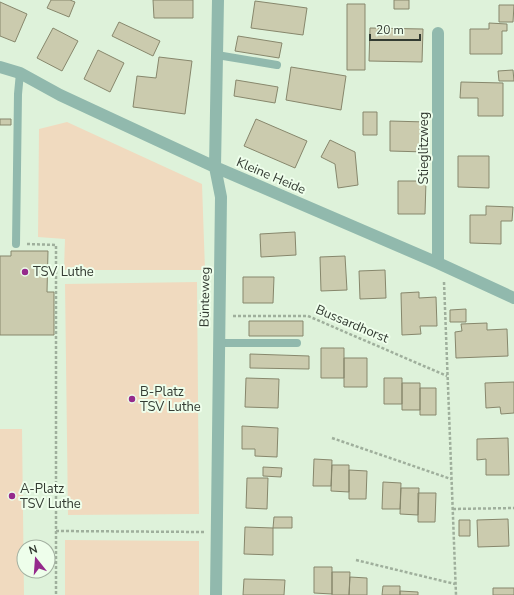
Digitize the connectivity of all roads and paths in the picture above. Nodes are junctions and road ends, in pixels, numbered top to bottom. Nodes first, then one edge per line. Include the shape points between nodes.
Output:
1 (218, 0) edge
2 (438, 33) dead end
3 (217, 55) junction
4 (277, 65) dead end
5 (0, 68) edge
6 (20, 73) junction
7 (215, 167) junction
8 (16, 244) joint
9 (438, 263) junction
10 (514, 298) edge
11 (219, 316) junction
12 (218, 343) junction
13 (297, 343) dead end
14 (447, 376) junction
15 (332, 438) dead end
16 (451, 479) junction
17 (514, 508) edge
18 (453, 509) junction
19 (56, 531) junction
20 (217, 532) junction
21 (356, 560) dead end
22 (455, 584) junction
23 (56, 595) edge
24 (216, 595) edge
25 (456, 595) edge

1 - 3 street, Bünteweg
2 - 9 street, Stieglitzweg
3 - 4 lane
3 - 7 street, Bünteweg
5 - 6 street, Kleine Heide
6 - 7 street, Kleine Heide via 60,95
6 - 8 lane
7 - 9 street, Kleine Heide
7 - 11 street, Bünteweg via 221,197
8 - 19 path via 56,245
9 - 10 street, Kleine Heide
9 - 14 path via 445,286
11 - 12 street, Bünteweg
11 - 14 path, Bussardhorst via 308,316
12 - 13 lane
12 - 20 street, Bünteweg
14 - 16 path
15 - 16 path
16 - 18 path
17 - 18 path
18 - 22 path
19 - 20 path
19 - 23 path
20 - 24 street, Bünteweg
21 - 22 path
22 - 25 path

